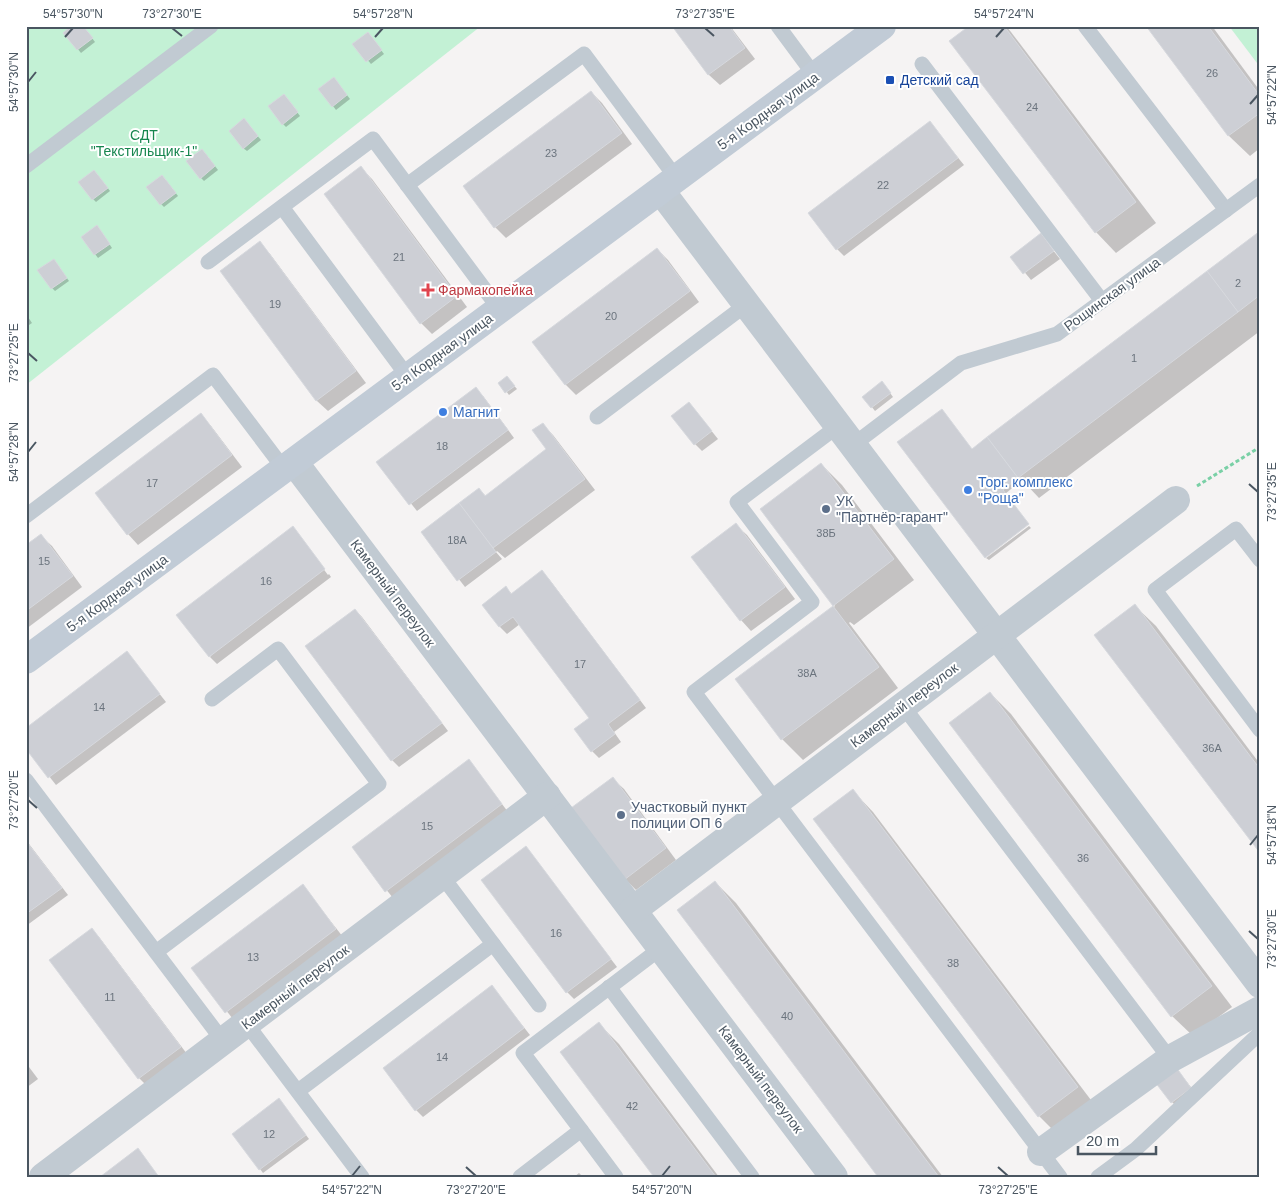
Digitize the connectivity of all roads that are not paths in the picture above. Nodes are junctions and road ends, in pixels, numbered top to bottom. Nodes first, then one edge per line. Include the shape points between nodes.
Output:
1 (211, 26) edge
2 (778, 26) edge
3 (882, 26) edge
4 (1085, 26) edge
5 (922, 64) dead end
6 (815, 76) junction
7 (26, 166) edge
8 (669, 185) junction
9 (1260, 185) edge
10 (407, 186) junction
11 (282, 207) junction
12 (1226, 210) junction
13 (208, 262) dead end
14 (1102, 301) junction
15 (747, 304) junction
16 (500, 310) junction
17 (408, 377) junction
18 (597, 417) dead end
19 (846, 436) junction
20 (289, 466) junction
21 (1176, 500) road end
22 (26, 516) edge
23 (1260, 560) edge
24 (996, 635) junction
25 (26, 660) edge
26 (212, 699) dead end
27 (903, 706) junction
28 (1260, 730) edge
29 (26, 780) edge
30 (547, 796) junction
31 (777, 802) junction
32 (442, 876) junction
33 (633, 910) junction
34 (493, 944) junction
35 (661, 948) junction
36 (156, 952) junction
37 (1260, 984) edge
38 (608, 988) junction
39 (539, 1004) dead end
40 (1260, 1010) edge
41 (246, 1023) junction
42 (1260, 1033) edge
43 (223, 1041) junction
44 (1170, 1059) junction
45 (298, 1091) junction
46 (581, 1130) junction
47 (1042, 1152) junction
48 (43, 1177) edge
49 (362, 1177) edge
50 (520, 1177) edge
51 (616, 1177) edge
52 (752, 1177) edge
53 (834, 1177) edge
54 (1060, 1177) edge
55 (1098, 1177) edge

1 - 7 lane
2 - 6 lane
3 - 6 main road, 5-я Кордная улица
4 - 12 lane
5 - 14 lane
6 - 8 main road, 5-я Кордная улица
8 - 10 lane via 584,54
8 - 15 street
8 - 16 main road, 5-я Кордная улица
9 - 12 lane, Рощинская улица
10 - 11 lane via 373,139
10 - 16 lane
11 - 13 lane
11 - 17 lane
12 - 14 lane, Рощинская улица
14 - 19 lane, Рощинская улица via 1057,334 960,364
15 - 18 lane
15 - 19 street
16 - 17 main road, 5-я Кордная улица
17 - 20 main road, 5-я Кордная улица
19 - 24 street
19 - 31 lane, Рощинская улица via 737,502 812,602 694,692
20 - 22 lane via 213,375
20 - 25 main road, 5-я Кордная улица
20 - 30 street, Камерный переулок
21 - 24 street, Камерный переулок
23 - 28 lane via 1236,528 1155,590
24 - 27 street, Камерный переулок
24 - 37 street
26 - 36 lane via 278,649 379,784
27 - 31 street, Камерный переулок
27 - 44 lane
29 - 36 lane
30 - 32 street, Камерный переулок
30 - 33 street, Камерный переулок
31 - 33 street, Камерный переулок
31 - 47 lane
32 - 34 lane
32 - 41 street, Камерный переулок
33 - 35 street, Камерный переулок
34 - 39 lane
34 - 45 lane
35 - 38 lane
35 - 53 street, Камерный переулок
36 - 43 lane
38 - 46 lane via 522,1053
38 - 52 lane
40 - 44 street
41 - 43 street, Камерный переулок
41 - 45 lane
42 - 55 lane via 1136,1149
43 - 48 street, Камерный переулок
44 - 47 street
45 - 49 lane
46 - 50 lane
46 - 51 lane
47 - 54 lane

